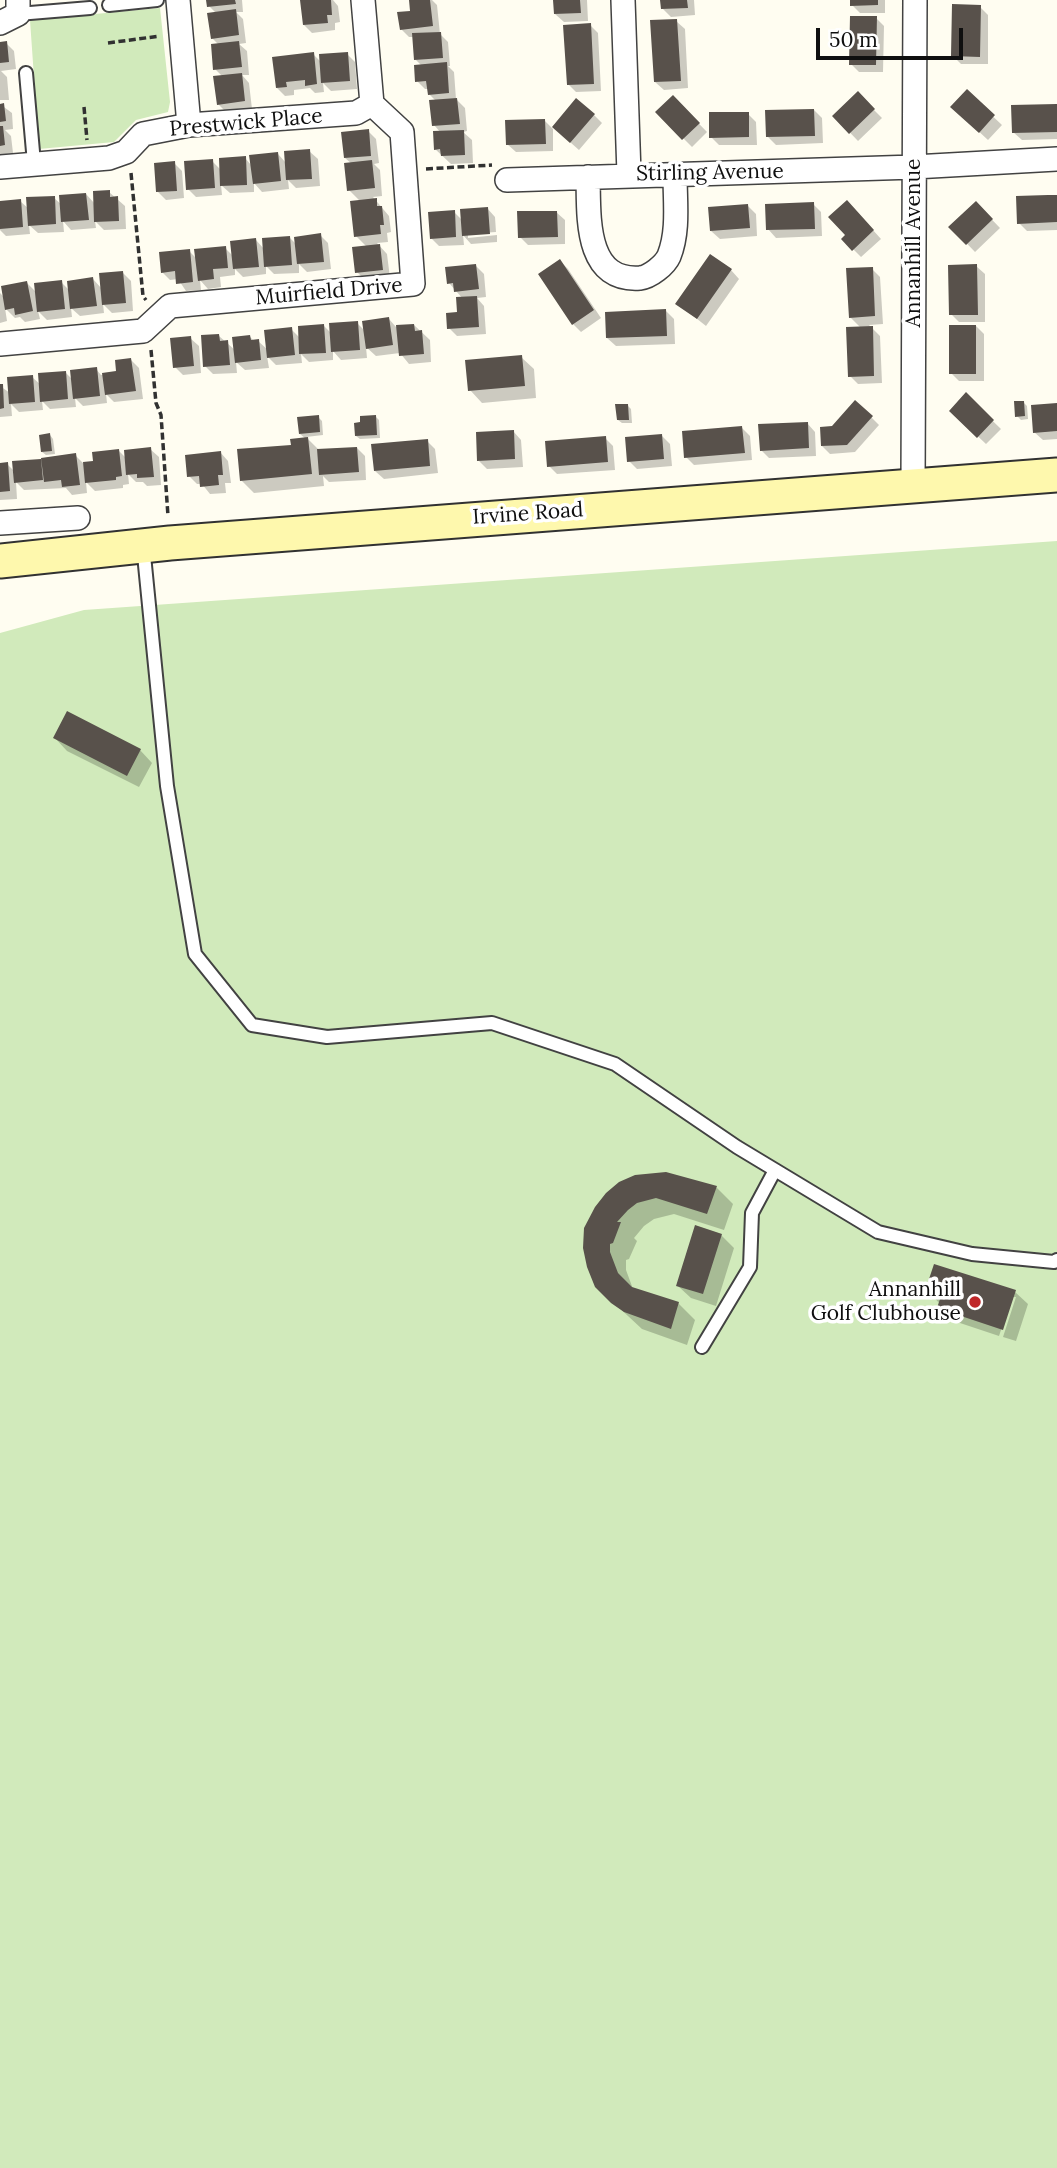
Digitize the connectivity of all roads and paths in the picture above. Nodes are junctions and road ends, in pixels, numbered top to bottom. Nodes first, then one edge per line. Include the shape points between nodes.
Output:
1 (157, 0) edge
2 (178, 0) edge
3 (363, 0) edge
4 (623, 0) edge
5 (915, 0) edge
6 (109, 5) dead end
7 (90, 8) dead end
8 (12, 12) edge
9 (180, 34) junction
10 (108, 43) dead end
11 (26, 73) dead end
12 (372, 104) junction
13 (84, 107) dead end
14 (189, 125) junction
15 (126, 152) junction
16 (89, 159) junction
17 (1057, 159) edge
18 (34, 163) junction
19 (0, 167) edge
20 (914, 167) junction
21 (406, 170) junction
22 (629, 174) junction
23 (674, 175) junction
24 (588, 177) junction
25 (507, 180) joint
26 (151, 323) junction
27 (0, 344) edge
28 (1057, 475) edge
29 (913, 485) junction
30 (78, 518) dead end
31 (0, 523) edge
32 (156, 544) junction
33 (0, 561) edge
34 (775, 1170) junction
35 (1057, 1261) edge
36 (702, 1347) dead end

1 - 6 lane
2 - 9 street
3 - 12 street
4 - 22 street
5 - 20 street, Annanhill Avenue
7 - 8 lane
9 - 10 path
9 - 14 street
11 - 18 lane
12 - 14 street, Prestwick Place via 356,113
12 - 21 street, Muirfield Drive via 402,132
13 - 16 path
14 - 15 street, Prestwick Place via 143,134
15 - 16 street, Prestwick Place
15 - 26 path via 143,296
16 - 18 street, Prestwick Place
17 - 20 street, Stirling Avenue
18 - 19 street, Prestwick Place
20 - 23 street, Stirling Avenue
20 - 29 street, Annanhill Avenue
21 - 25 path via 503,164
21 - 26 street, Muirfield Drive via 413,284 170,306
22 - 23 street, Stirling Avenue
22 - 24 street, Stirling Avenue
23 - 24 street via 675,237 667,260 643,278 612,273 599,259 590,234
24 - 25 street, Stirling Avenue
26 - 27 street, Muirfield Drive
26 - 32 path via 156,403 161,415
28 - 29 main road, Irvine Road
29 - 32 main road, Irvine Road
30 - 31 street
32 - 33 main road, Irvine Road
32 - 34 lane via 167,786 195,954 252,1025 327,1037 492,1023 615,1064
34 - 35 lane via 878,1232 972,1254
34 - 36 lane via 752,1213 750,1266

